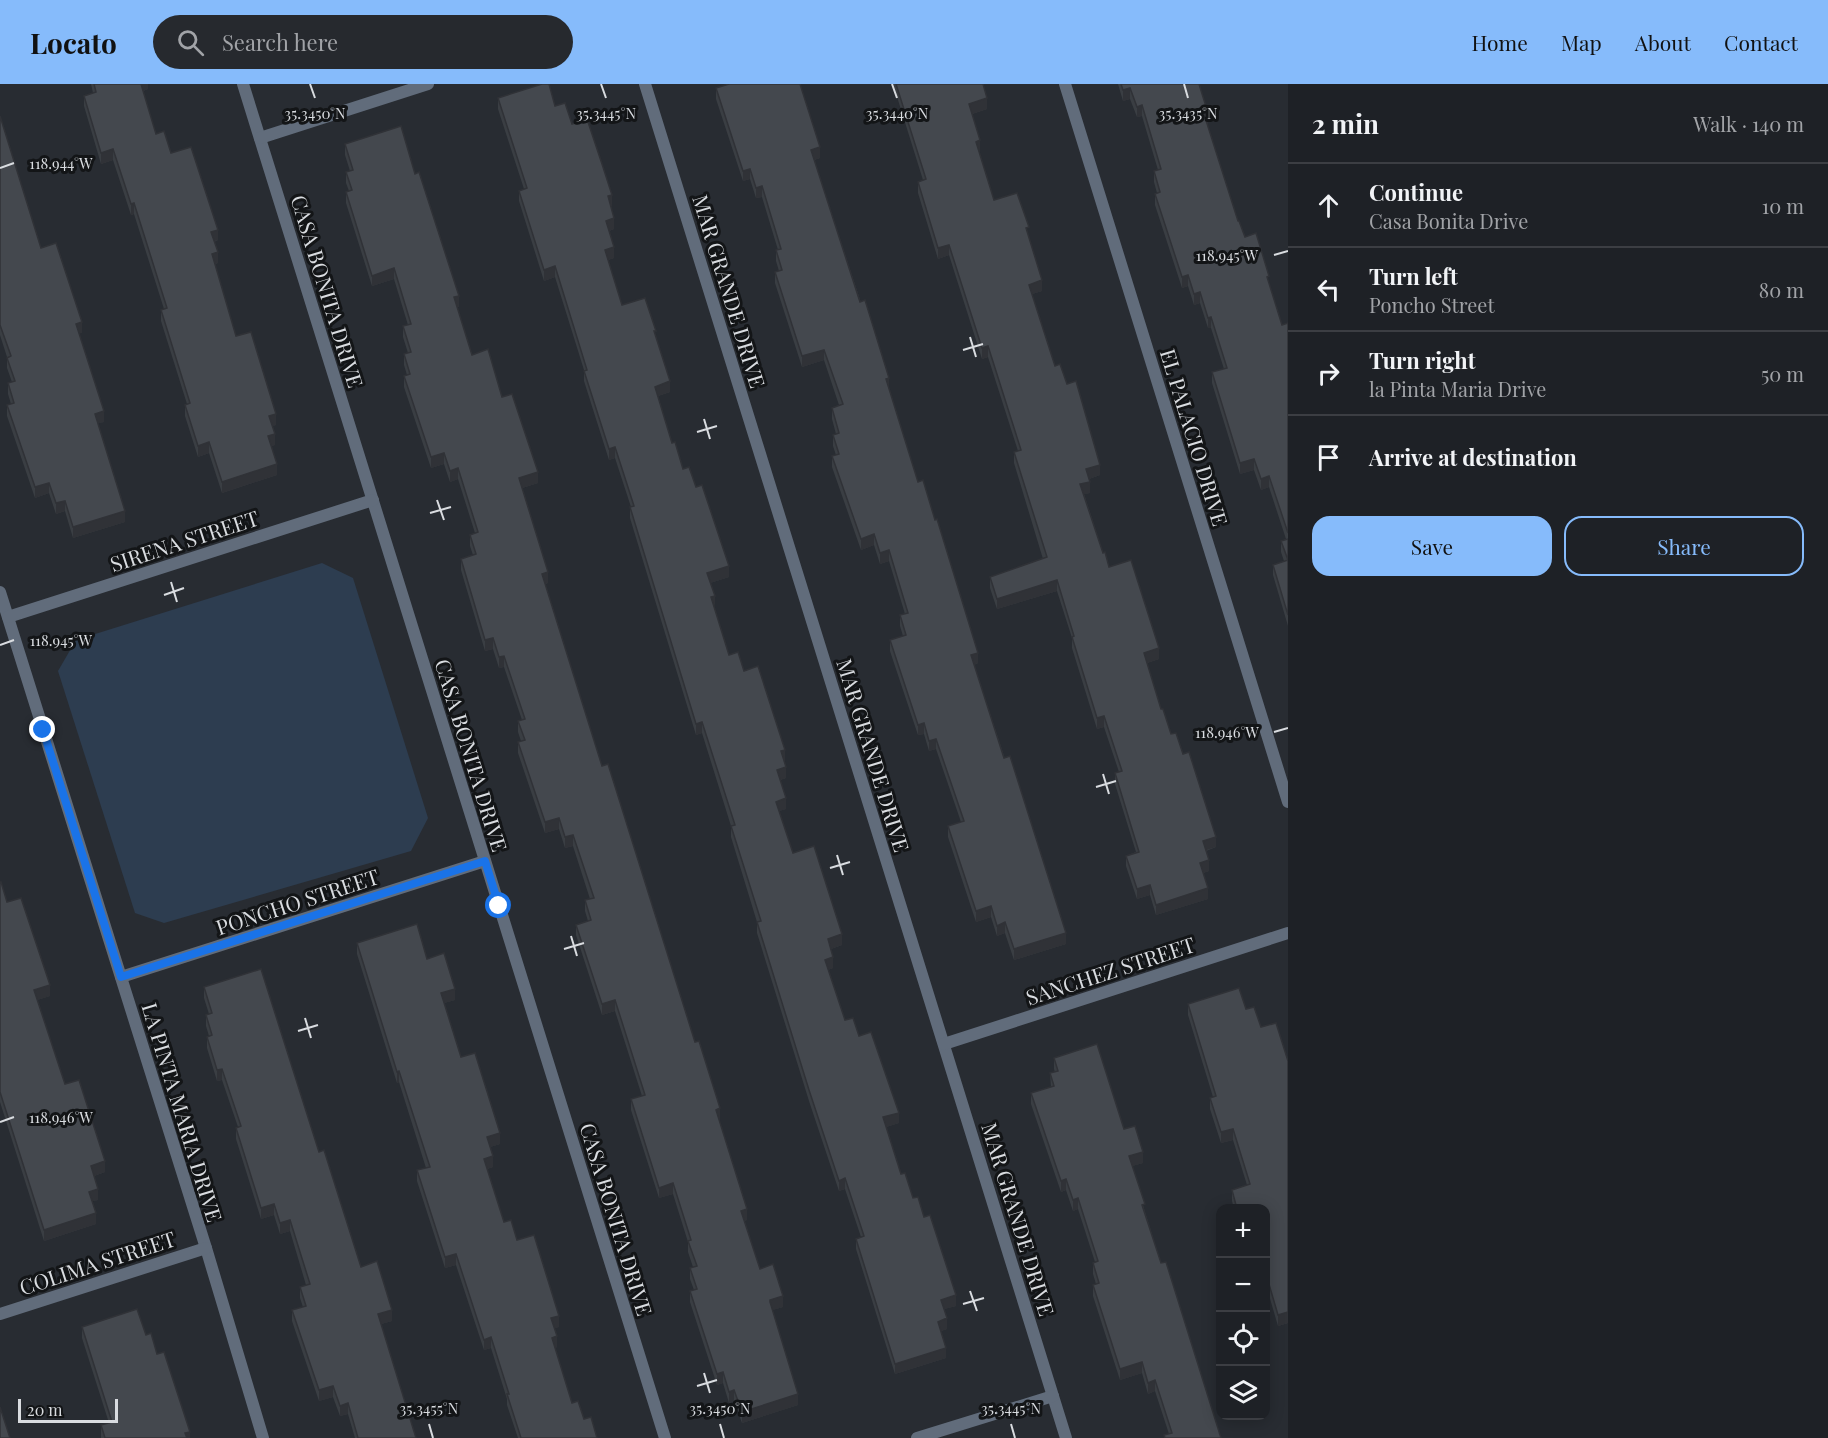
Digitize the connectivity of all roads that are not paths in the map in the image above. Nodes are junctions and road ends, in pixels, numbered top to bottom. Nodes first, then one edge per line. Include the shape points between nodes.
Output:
1 (243, 84) edge
2 (428, 84) edge
3 (645, 84) edge
4 (1065, 84) edge
5 (260, 138) junction
6 (373, 500) junction
7 (0, 591) edge
8 (8, 617) junction
9 (1288, 802) edge
10 (485, 861) junction
11 (1288, 933) edge
12 (121, 977) junction
13 (944, 1044) junction
14 (206, 1248) junction
15 (0, 1314) edge
16 (1053, 1396) junction
17 (263, 1438) edge
18 (665, 1438) edge
19 (917, 1438) edge
20 (1066, 1438) edge

1 - 5 street, CASA BONITA DRIVE
2 - 5 street
3 - 13 street, MAR GRANDE DRIVE
4 - 9 street, EL PALACIO DRIVE
5 - 6 street, CASA BONITA DRIVE
6 - 8 street, SIRENA STREET
6 - 10 street, CASA BONITA DRIVE
7 - 8 street, LA PINTA MARIA DRIVE
8 - 12 street, LA PINTA MARIA DRIVE
10 - 12 street, PONCHO STREET
10 - 18 street, CASA BONITA DRIVE
11 - 13 street, SANCHEZ STREET
12 - 14 street, LA PINTA MARIA DRIVE
13 - 16 street, MAR GRANDE DRIVE
14 - 15 street, COLIMA STREET
14 - 17 street, LA PINTA MARIA DRIVE
16 - 19 street
16 - 20 street, MAR GRANDE DRIVE

